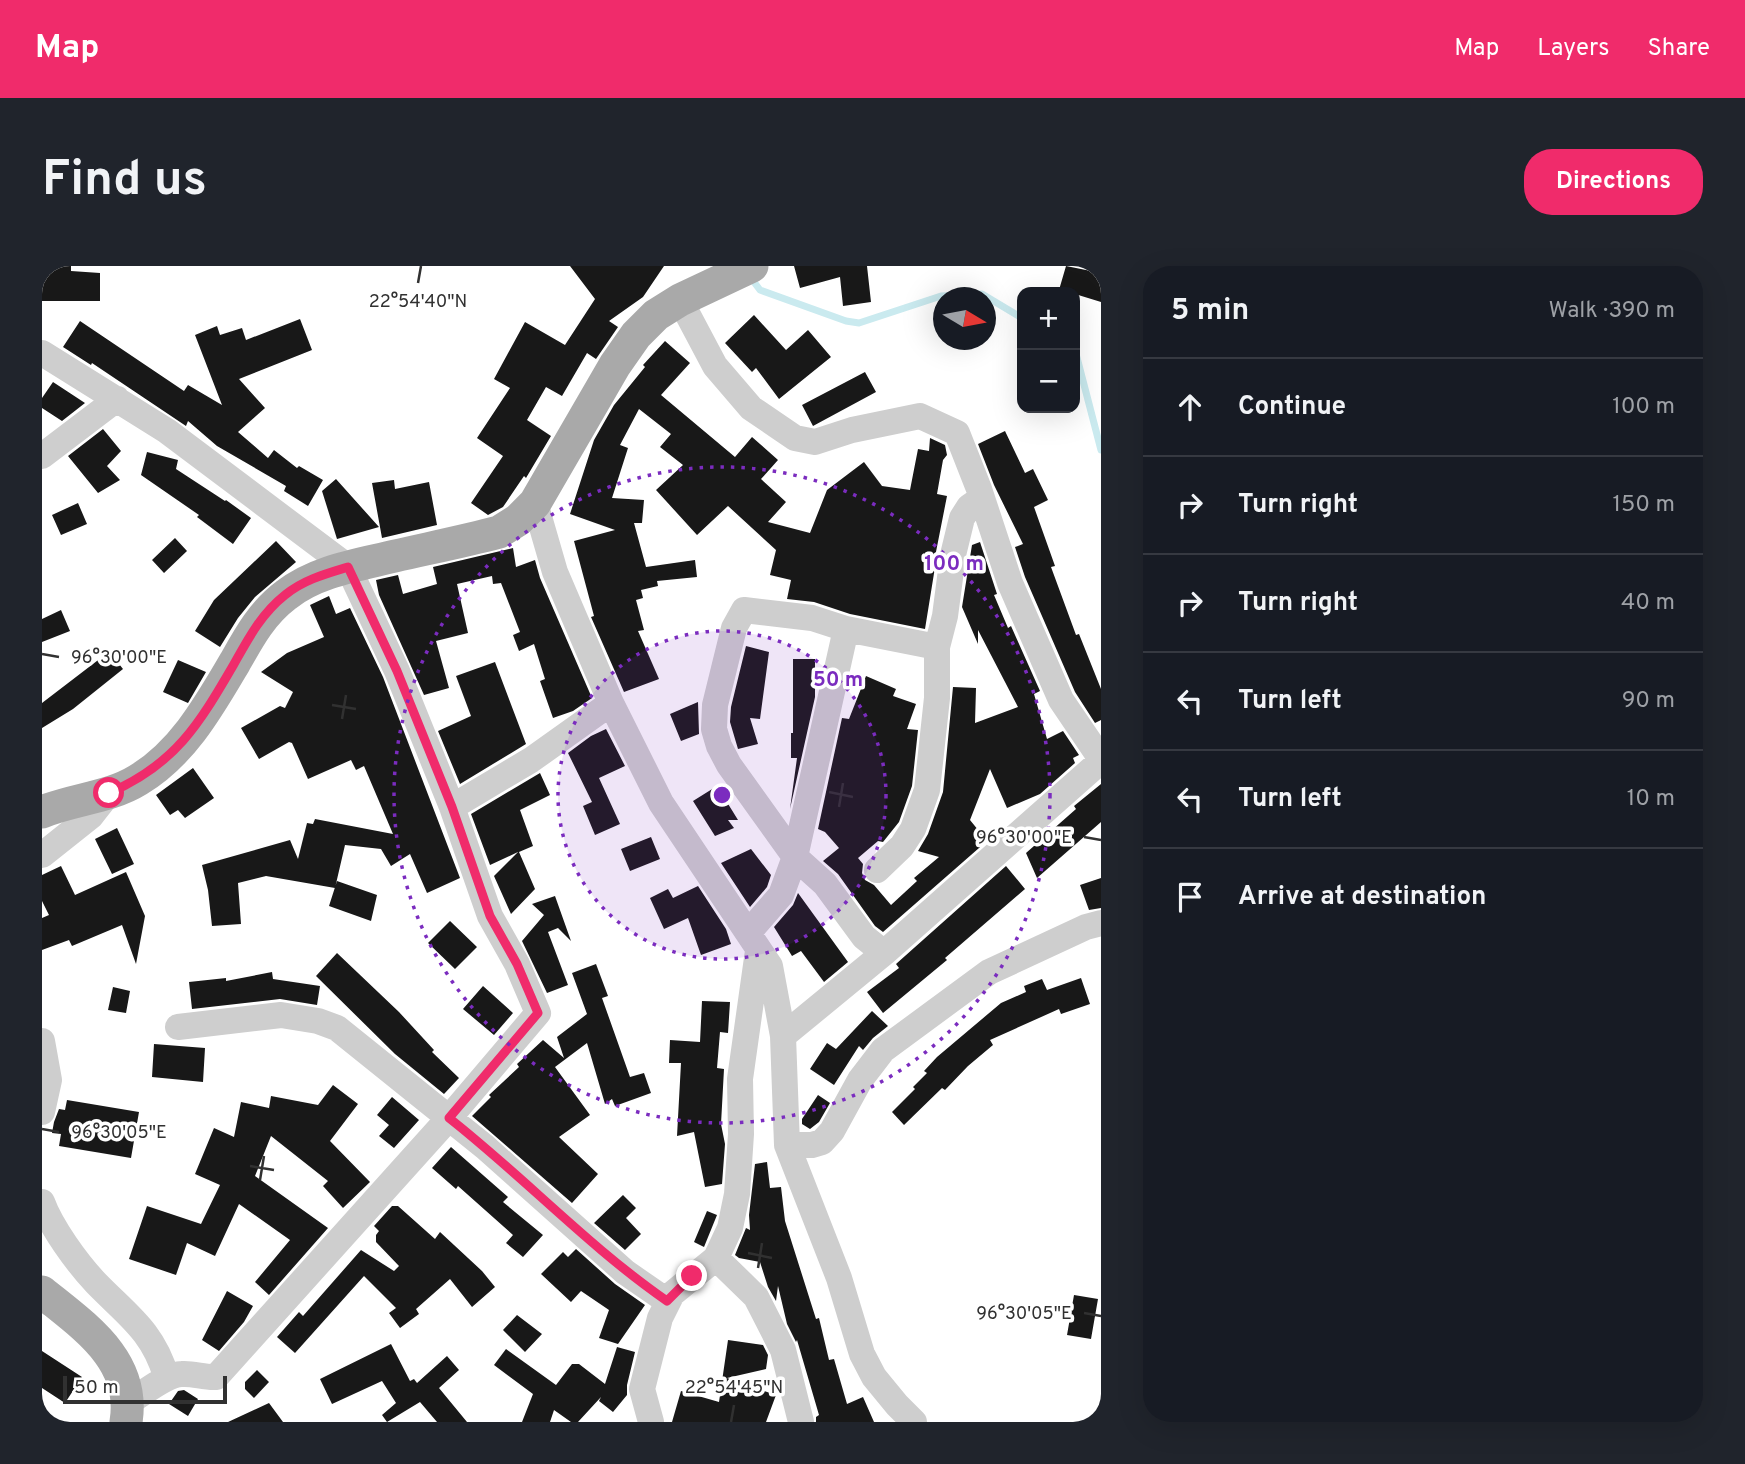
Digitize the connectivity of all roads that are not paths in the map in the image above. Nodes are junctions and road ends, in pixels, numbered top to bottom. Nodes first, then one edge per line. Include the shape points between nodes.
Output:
1 (738, 273) edge
2 (680, 300) junction
3 (42, 353) edge
4 (117, 399) junction
5 (42, 456) edge
6 (982, 498) junction
7 (535, 503) junction
8 (348, 567) junction
9 (846, 629) junction
10 (937, 647) junction
11 (611, 703) junction
12 (1101, 760) edge
13 (109, 793) junction
14 (452, 807) junction
15 (42, 812) edge
16 (42, 855) edge
17 (795, 857) junction
18 (877, 870) dead end
19 (1101, 923) edge
20 (753, 941) junction
21 (884, 953) junction
22 (178, 1027) dead end
23 (783, 1036) junction
24 (42, 1041) edge
25 (42, 1112) edge
26 (449, 1118) junction
27 (787, 1145) junction
28 (42, 1202) edge
29 (716, 1258) junction
30 (42, 1292) edge
31 (667, 1301) junction
32 (166, 1376) junction
33 (127, 1412) edge
34 (651, 1422) edge
35 (802, 1422) edge
36 (914, 1422) edge

1 - 2 main road
2 - 6 street via 715,366 751,408 795,438 815,442 920,416 957,433
2 - 7 main road via 636,335
3 - 4 street
4 - 5 street
4 - 8 street via 167,431
6 - 10 street via 962,518
6 - 12 street via 1010,583 1062,700
7 - 8 main road via 499,532
7 - 11 street via 555,572
8 - 13 main road via 306,581 268,611 184,741 138,780
8 - 14 street via 397,671
9 - 10 street
9 - 17 street
9 - 17 street via 812,618 744,610 734,628 715,705 713,729 729,765
10 - 18 street via 937,698 927,790 914,829
11 - 14 street via 531,760
11 - 20 street via 661,803
12 - 21 street
13 - 15 main road
13 - 16 street via 91,816
14 - 26 street via 490,916 538,1013
17 - 20 street via 781,895
17 - 21 street via 825,884 864,937
19 - 27 street via 989,972 883,1051 822,1142
20 - 23 street via 769,966
20 - 29 street via 740,1079 737,1194 730,1228
21 - 23 street
22 - 26 street via 281,1015 318,1021 353,1039
23 - 27 street
24 - 25 street via 49,1080
26 - 31 street via 625,1272
26 - 32 street via 216,1377
27 - 36 street via 839,1278 862,1354 874,1377
28 - 32 street via 61,1237 94,1280 155,1345
29 - 31 street
29 - 35 street via 756,1297 783,1350
30 - 33 main road via 85,1327 110,1355 122,1373
31 - 34 street via 642,1390
32 - 33 street

